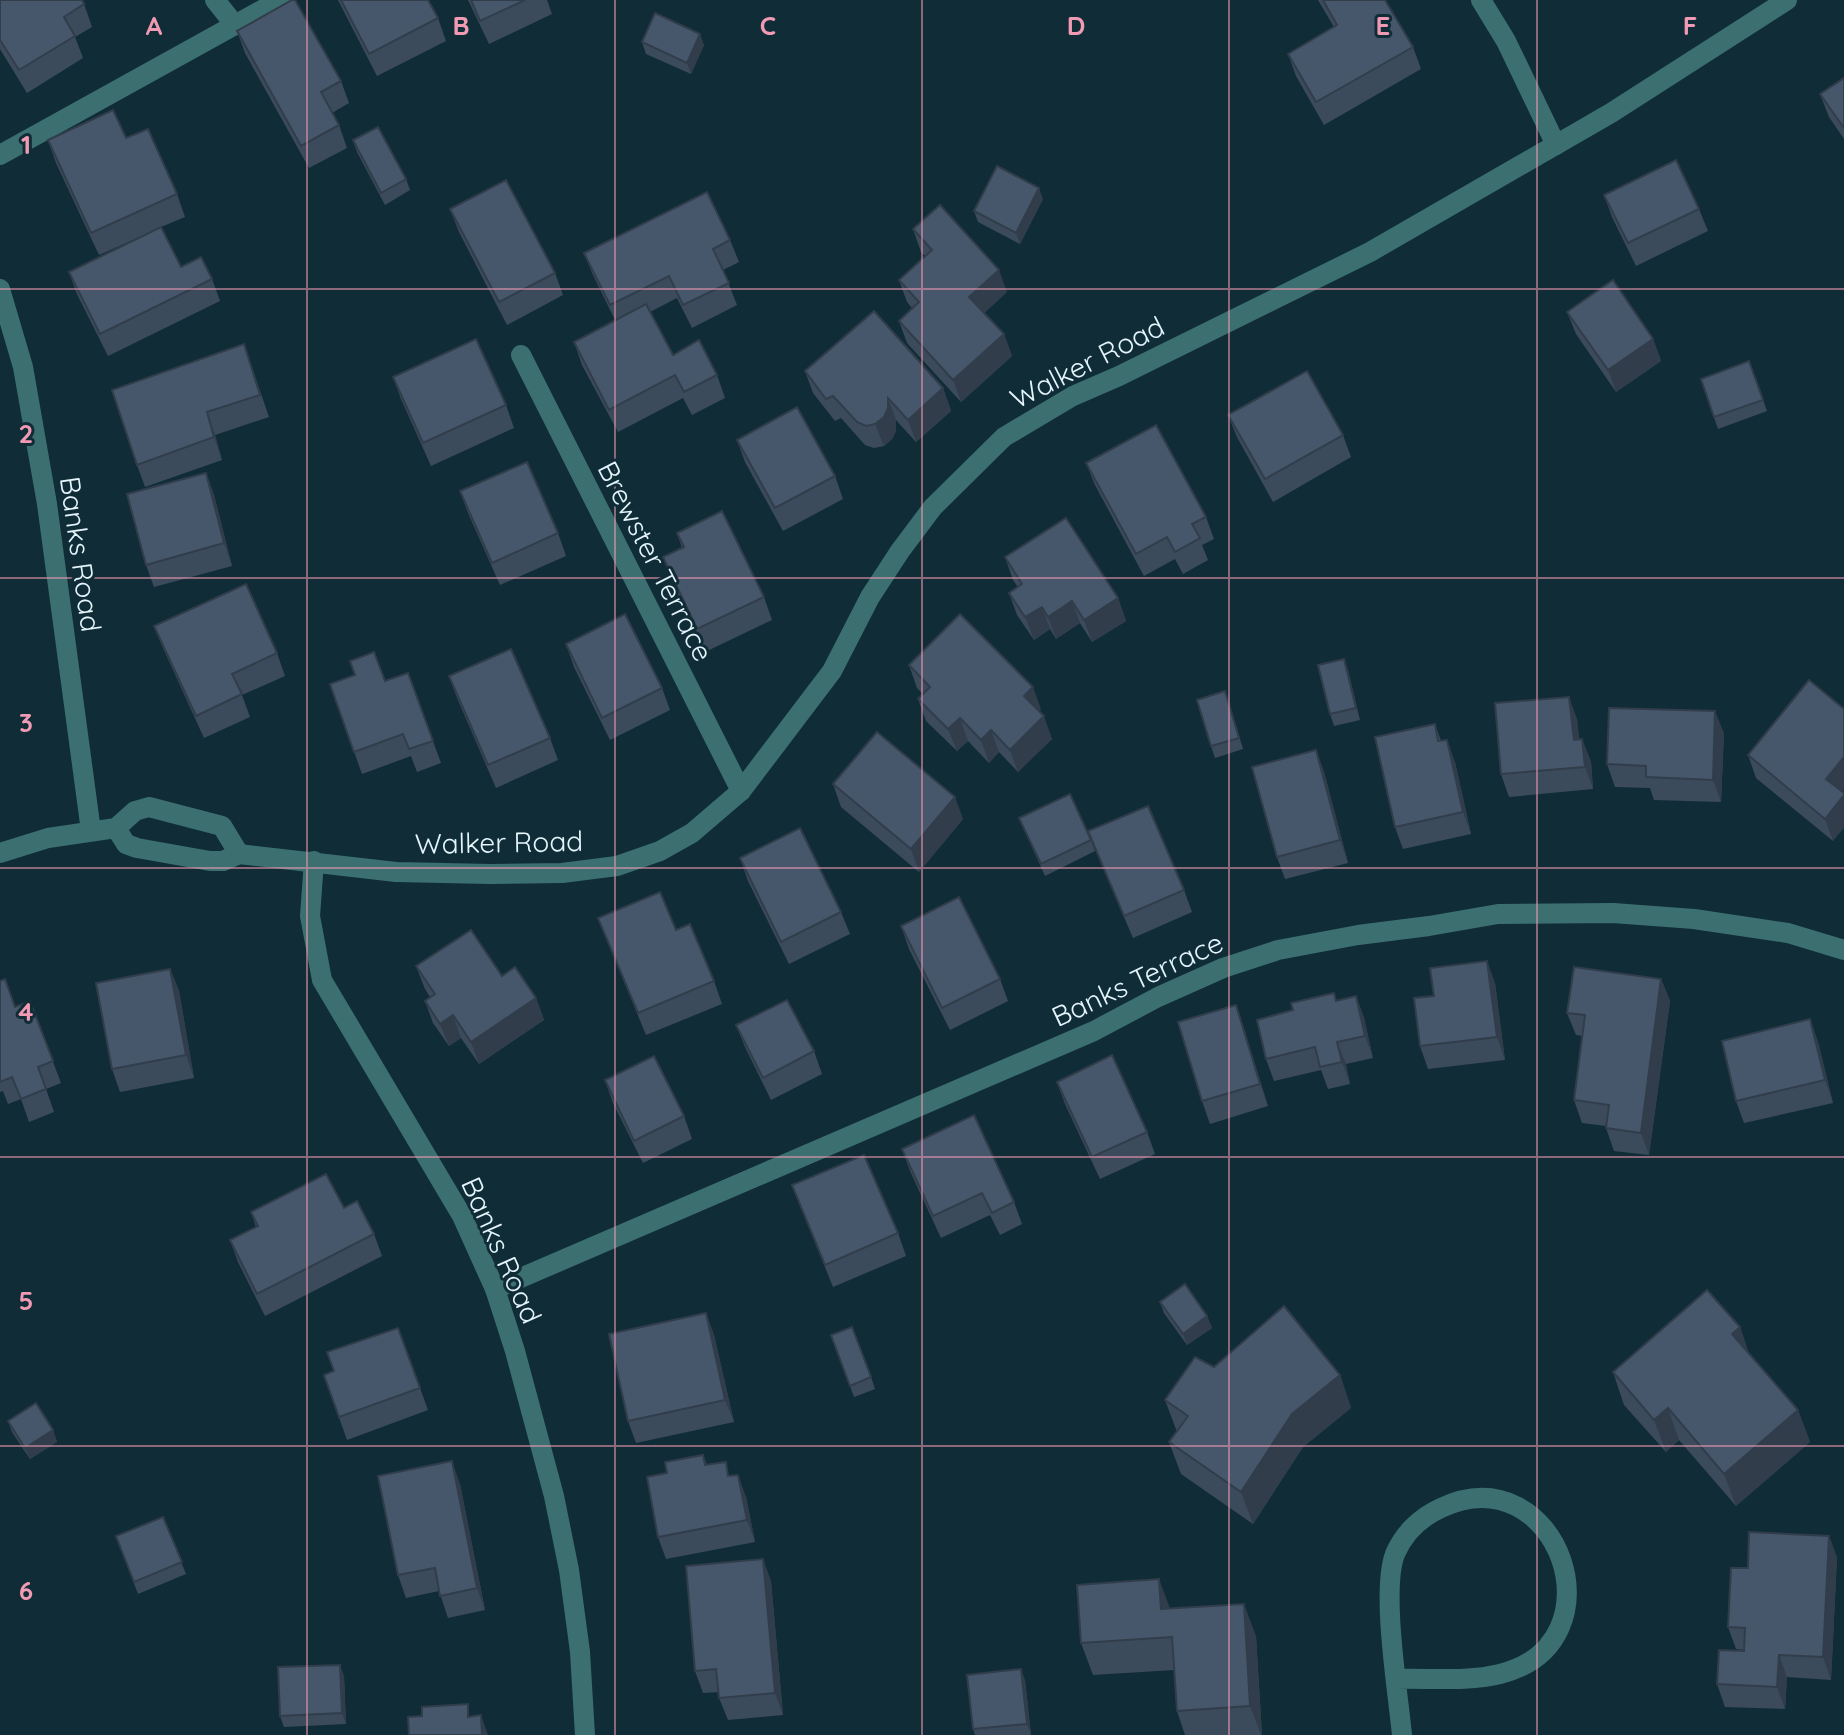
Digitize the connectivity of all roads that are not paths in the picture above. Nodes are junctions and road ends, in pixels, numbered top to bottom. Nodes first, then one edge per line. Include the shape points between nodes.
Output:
1 (215, 0) edge
2 (280, 0) edge
3 (1481, 0) edge
4 (1787, 0) edge
5 (235, 25) junction
6 (1556, 145) junction
7 (0, 155) edge
8 (0, 289) edge
9 (521, 355) dead end
10 (741, 791) junction
11 (116, 828) junction
12 (91, 831) junction
13 (0, 853) edge
14 (239, 854) junction
15 (314, 861) junction
16 (1844, 950) edge
17 (495, 1289) junction
18 (1397, 1679) junction
19 (585, 1735) edge
20 (1402, 1735) edge

1 - 5 street
2 - 5 street
3 - 6 street
4 - 6 street, Walker Road
5 - 7 street
6 - 10 street, Walker Road via 1370,252 1073,396 1004,437 933,507 900,551 832,671
8 - 12 street, Banks Road via 23,367 47,504
9 - 10 street, Brewster Terrace
10 - 15 street, Walker Road via 692,833 617,866 474,874 396,872
11 - 12 street
11 - 14 street, Walker Road via 126,844 137,848 210,861
11 - 14 street via 135,811 149,807 222,826
12 - 13 street
14 - 15 street, Walker Road
15 - 17 street, Banks Road via 310,916 322,980 462,1216
16 - 17 street, Banks Terrace via 1788,933 1613,913 1498,914 1278,950 1223,968 1094,1031
17 - 19 street, Banks Road via 535,1422 569,1570
18 - 18 street via 1390,1573 1404,1538 1417,1523 1468,1499 1506,1503 1539,1523 1552,1538 1566,1573 1565,1611 1547,1645 1525,1664 1498,1675
18 - 20 street

